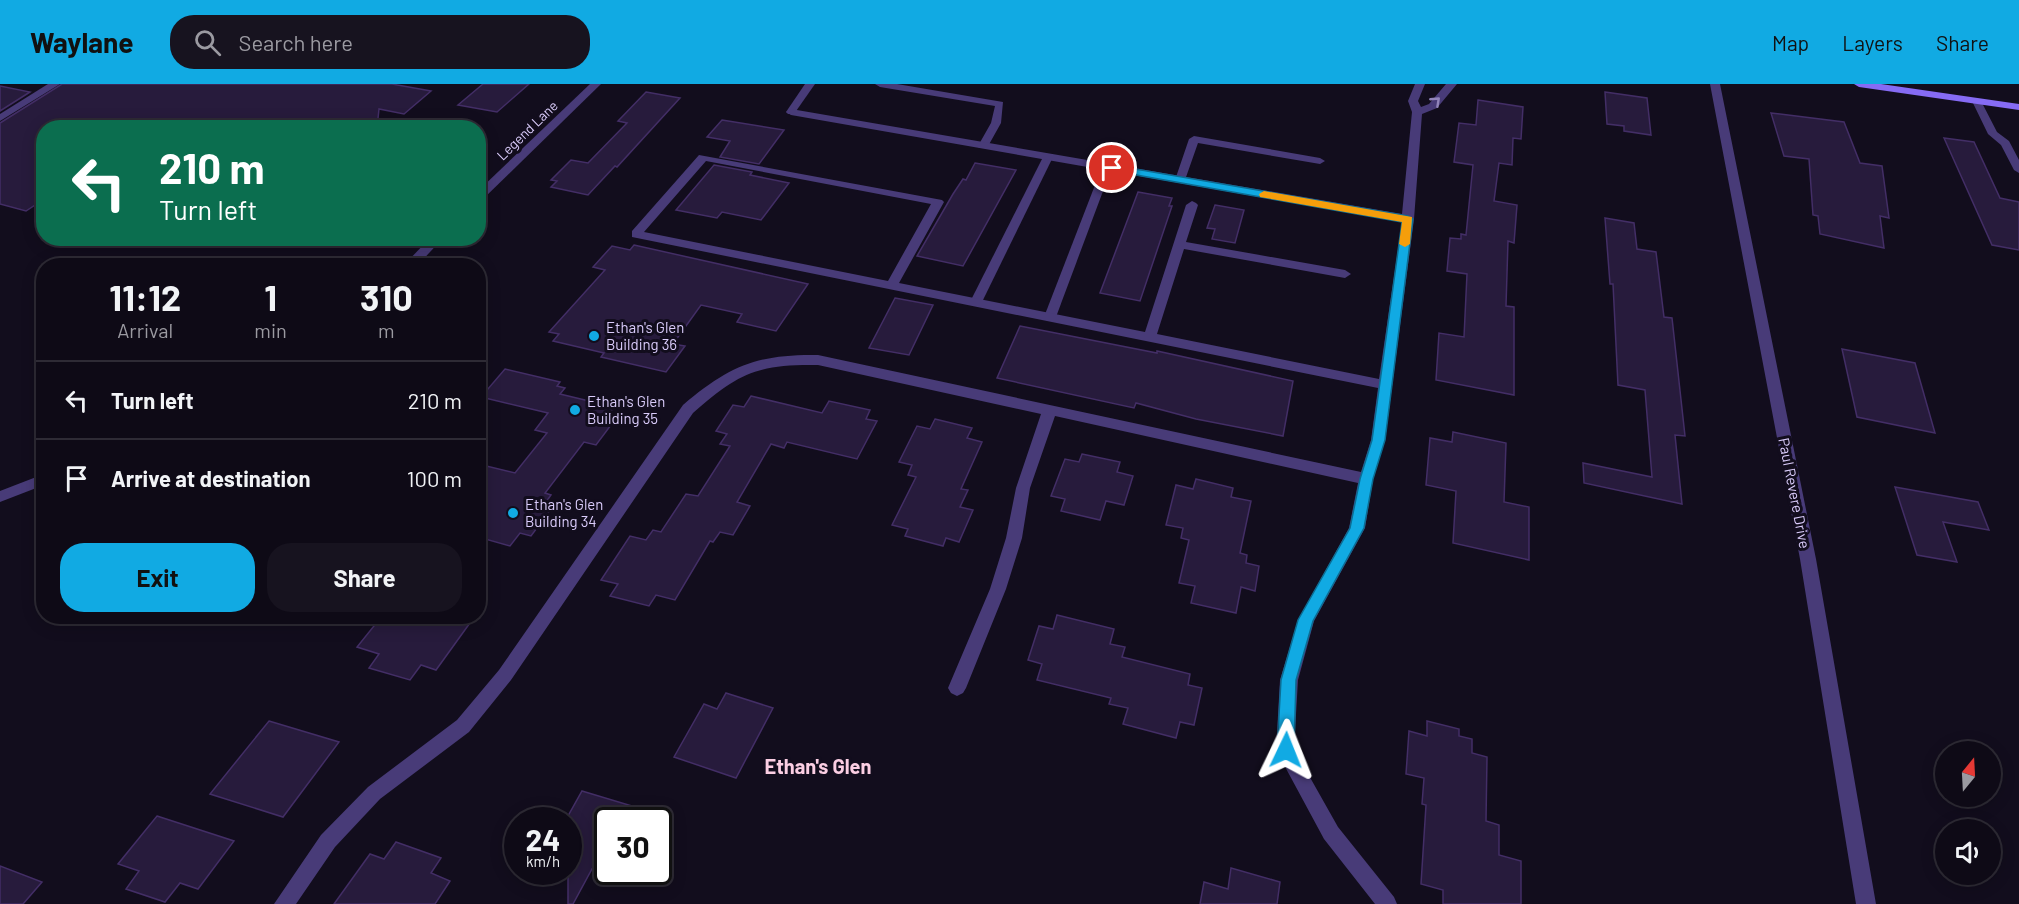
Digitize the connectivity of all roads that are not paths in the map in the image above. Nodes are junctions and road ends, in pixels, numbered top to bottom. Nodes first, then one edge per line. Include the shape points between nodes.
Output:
1 (596, 84) edge
2 (810, 84) edge
3 (880, 84) edge
4 (1420, 84) edge
5 (1452, 84) edge
6 (1715, 84) edge
7 (1865, 84) edge
8 (50, 85) edge
9 (1977, 101) junction
10 (2019, 108) edge
11 (791, 112) joint
12 (1417, 112) junction
13 (0, 118) edge
14 (983, 146) junction
15 (1048, 157) junction
16 (1320, 161) dead end
17 (1107, 167) junction
18 (2019, 170) edge
19 (1180, 180) junction
20 (486, 190) edge
21 (1192, 204) dead end
22 (1408, 219) junction
23 (1179, 244) junction
24 (429, 246) edge
25 (417, 258) edge
26 (1345, 274) dead end
27 (892, 285) junction
28 (976, 302) junction
29 (1050, 317) junction
30 (1150, 337) junction
31 (1386, 385) junction
32 (1050, 409) junction
33 (1366, 479) junction
34 (36, 482) edge
35 (0, 497) edge
36 (957, 688) dead end
37 (284, 904) edge
38 (1387, 904) edge
39 (1866, 904) edge

1 - 20 street, Legend Lane
2 - 11 lane
3 - 14 lane via 1000,104 996,123
4 - 12 street via 1413,100
12 -> 5 street via 1433,106
6 - 39 street, Paul Revere Drive via 1808,559
7 - 9 main road
8 - 13 lane
9 - 10 main road
9 - 18 lane via 1993,134 2005,143
11 - 14 street
12 - 22 street
14 - 15 street
15 - 17 street
15 - 28 lane
16 - 19 lane via 1194,139
17 - 19 street
17 - 29 lane
19 - 22 street
21 - 23 street
22 - 31 street
23 - 26 street
23 - 30 street
24 - 25 street
27 - 27 street via 857,278 636,234 703,157 938,202
27 - 28 street
28 - 29 street
29 - 30 street
30 - 31 street
31 - 33 street via 1378,440
32 - 33 street
32 - 36 street via 1023,488 1014,537 998,589
32 - 37 street via 818,360 780,360 744,370 712,388 688,410 506,675 463,726 374,793 328,841
33 - 38 street via 1357,528 1306,620 1288,680 1286,750 1331,833
34 - 35 lane

